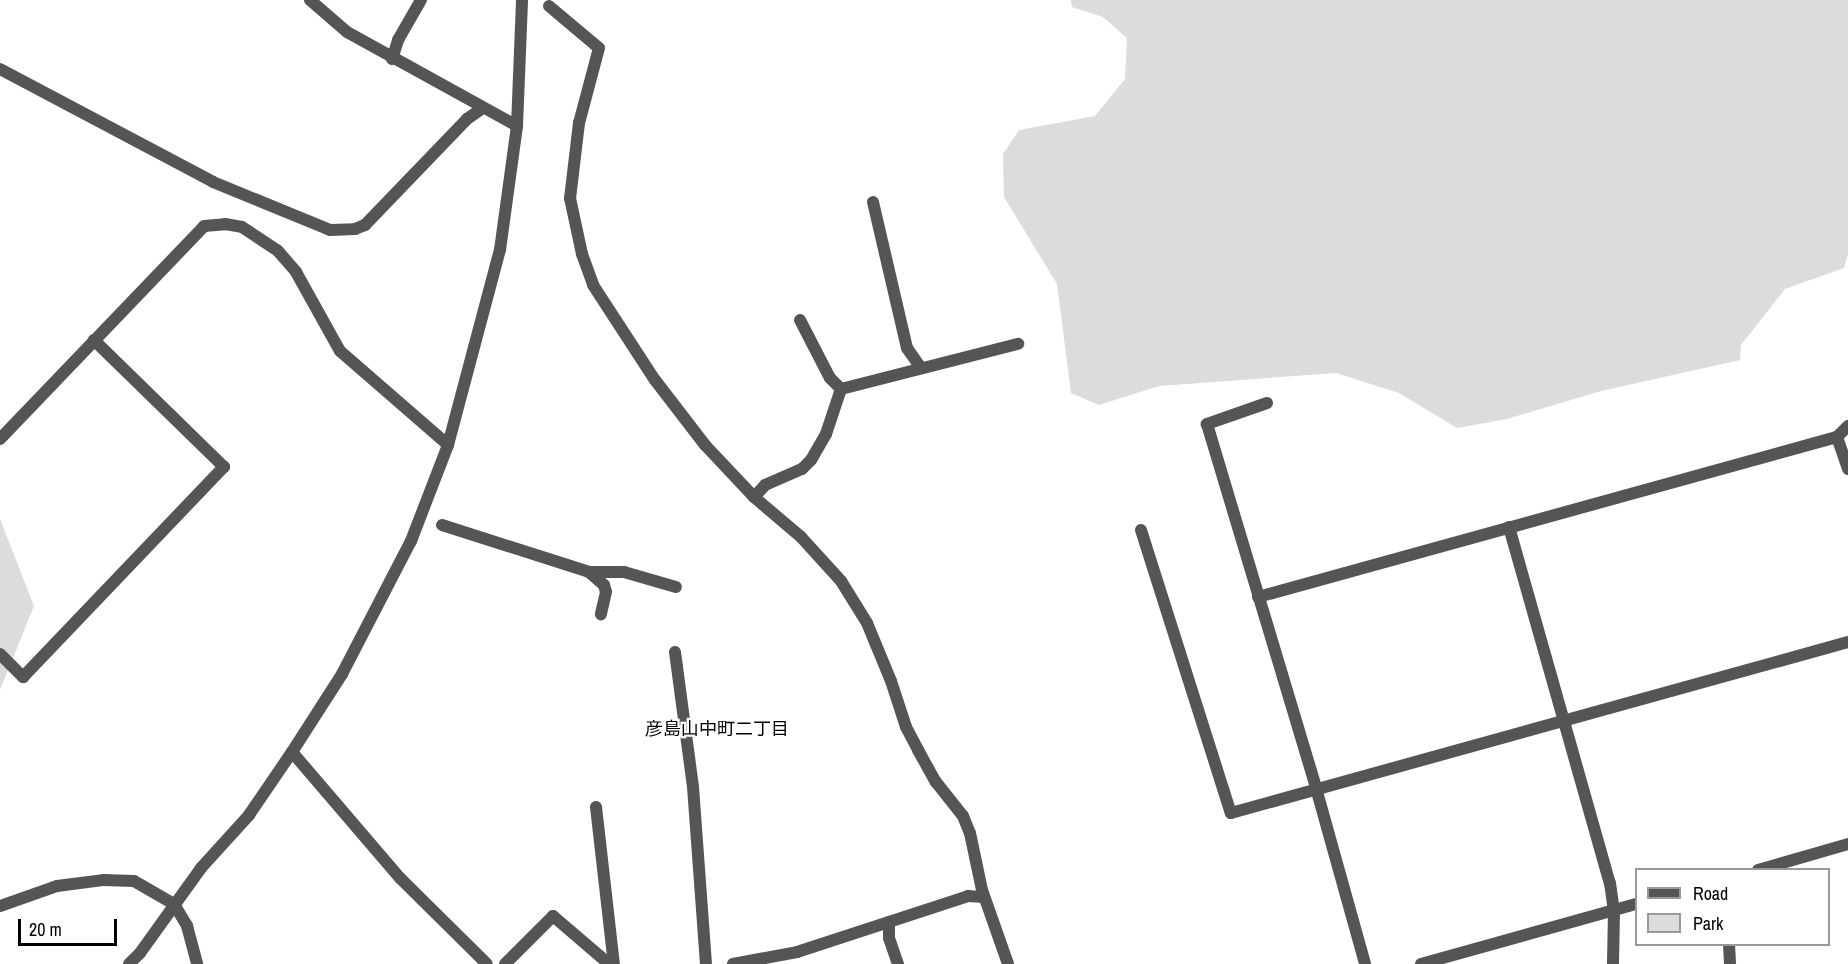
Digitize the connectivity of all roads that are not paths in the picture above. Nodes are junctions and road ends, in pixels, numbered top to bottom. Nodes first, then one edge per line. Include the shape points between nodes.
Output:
1 (310, 0) edge
2 (421, 0) edge
3 (522, 0) edge
4 (549, 6) dead end
5 (392, 59) junction
6 (0, 69) edge
7 (483, 108) junction
8 (517, 126) junction
9 (873, 202) dead end
10 (800, 320) dead end
11 (94, 340) junction
12 (1018, 344) dead end
13 (921, 368) junction
14 (842, 389) junction
15 (1267, 403) dead end
16 (1848, 426) edge
17 (1838, 437) junction
18 (0, 439) edge
19 (448, 446) junction
20 (1848, 469) edge
21 (754, 497) junction
22 (442, 525) dead end
23 (1509, 527) junction
24 (1141, 530) dead end
25 (589, 572) junction
26 (676, 586) dead end
27 (1258, 597) junction
28 (601, 614) dead end
29 (1848, 642) edge
30 (675, 652) dead end
31 (0, 654) edge
32 (1565, 721) junction
33 (292, 752) junction
34 (1316, 788) junction
35 (596, 807) dead end
36 (1848, 844) edge
37 (1765, 868) edge
38 (984, 897) junction
39 (174, 904) junction
40 (1635, 904) edge
41 (0, 906) edge
42 (1614, 911) junction
43 (889, 922) junction
44 (1729, 946) edge
45 (129, 964) edge
46 (197, 964) edge
47 (488, 964) edge
48 (505, 964) edge
49 (609, 964) edge
50 (614, 964) edge
51 (705, 964) edge
52 (733, 964) edge
53 (898, 964) edge
54 (1008, 964) edge
55 (1365, 964) edge
56 (1421, 964) edge
57 (1613, 964) edge
58 (1730, 964) edge

1 - 5 street via 347,32
2 - 5 street
3 - 8 street
4 - 21 street via 599,48 579,123 570,198 593,285 679,412
5 - 7 street
6 - 7 street via 213,182 330,230 365,225 467,119
7 - 8 street
8 - 19 street via 500,250
9 - 13 street via 908,348
10 - 14 street via 830,378
11 - 18 street
11 - 19 street via 204,226 242,227 278,251 296,272 340,351
11 - 31 street via 224,467 23,677
12 - 13 street
13 - 14 street
14 - 21 street via 826,434 811,460 801,469 765,485
15 - 27 street via 1207,423
16 - 17 street
17 - 20 street
17 - 23 street
19 - 33 street via 411,542 342,674
21 - 38 street via 823,559 867,623 906,727 936,782 963,816
22 - 25 street
23 - 27 street
23 - 32 street
24 - 34 street via 1231,813
25 - 26 street via 624,572
25 - 28 street via 604,585
27 - 34 street
29 - 32 street
30 - 51 street via 693,787
32 - 34 street via 1347,783
32 - 42 street via 1610,883
33 - 39 street via 249,815
33 - 47 street via 400,878
34 - 55 street
35 - 50 street
36 - 37 street
38 - 43 street via 968,896
38 - 54 street
39 - 41 street via 134,882 103,880 57,886
39 - 45 street
39 - 46 street via 187,926
40 - 42 street
42 - 56 street
42 - 57 street
43 - 52 street via 797,952
43 - 53 street via 889,938
44 - 58 street
48 - 49 street via 553,916

